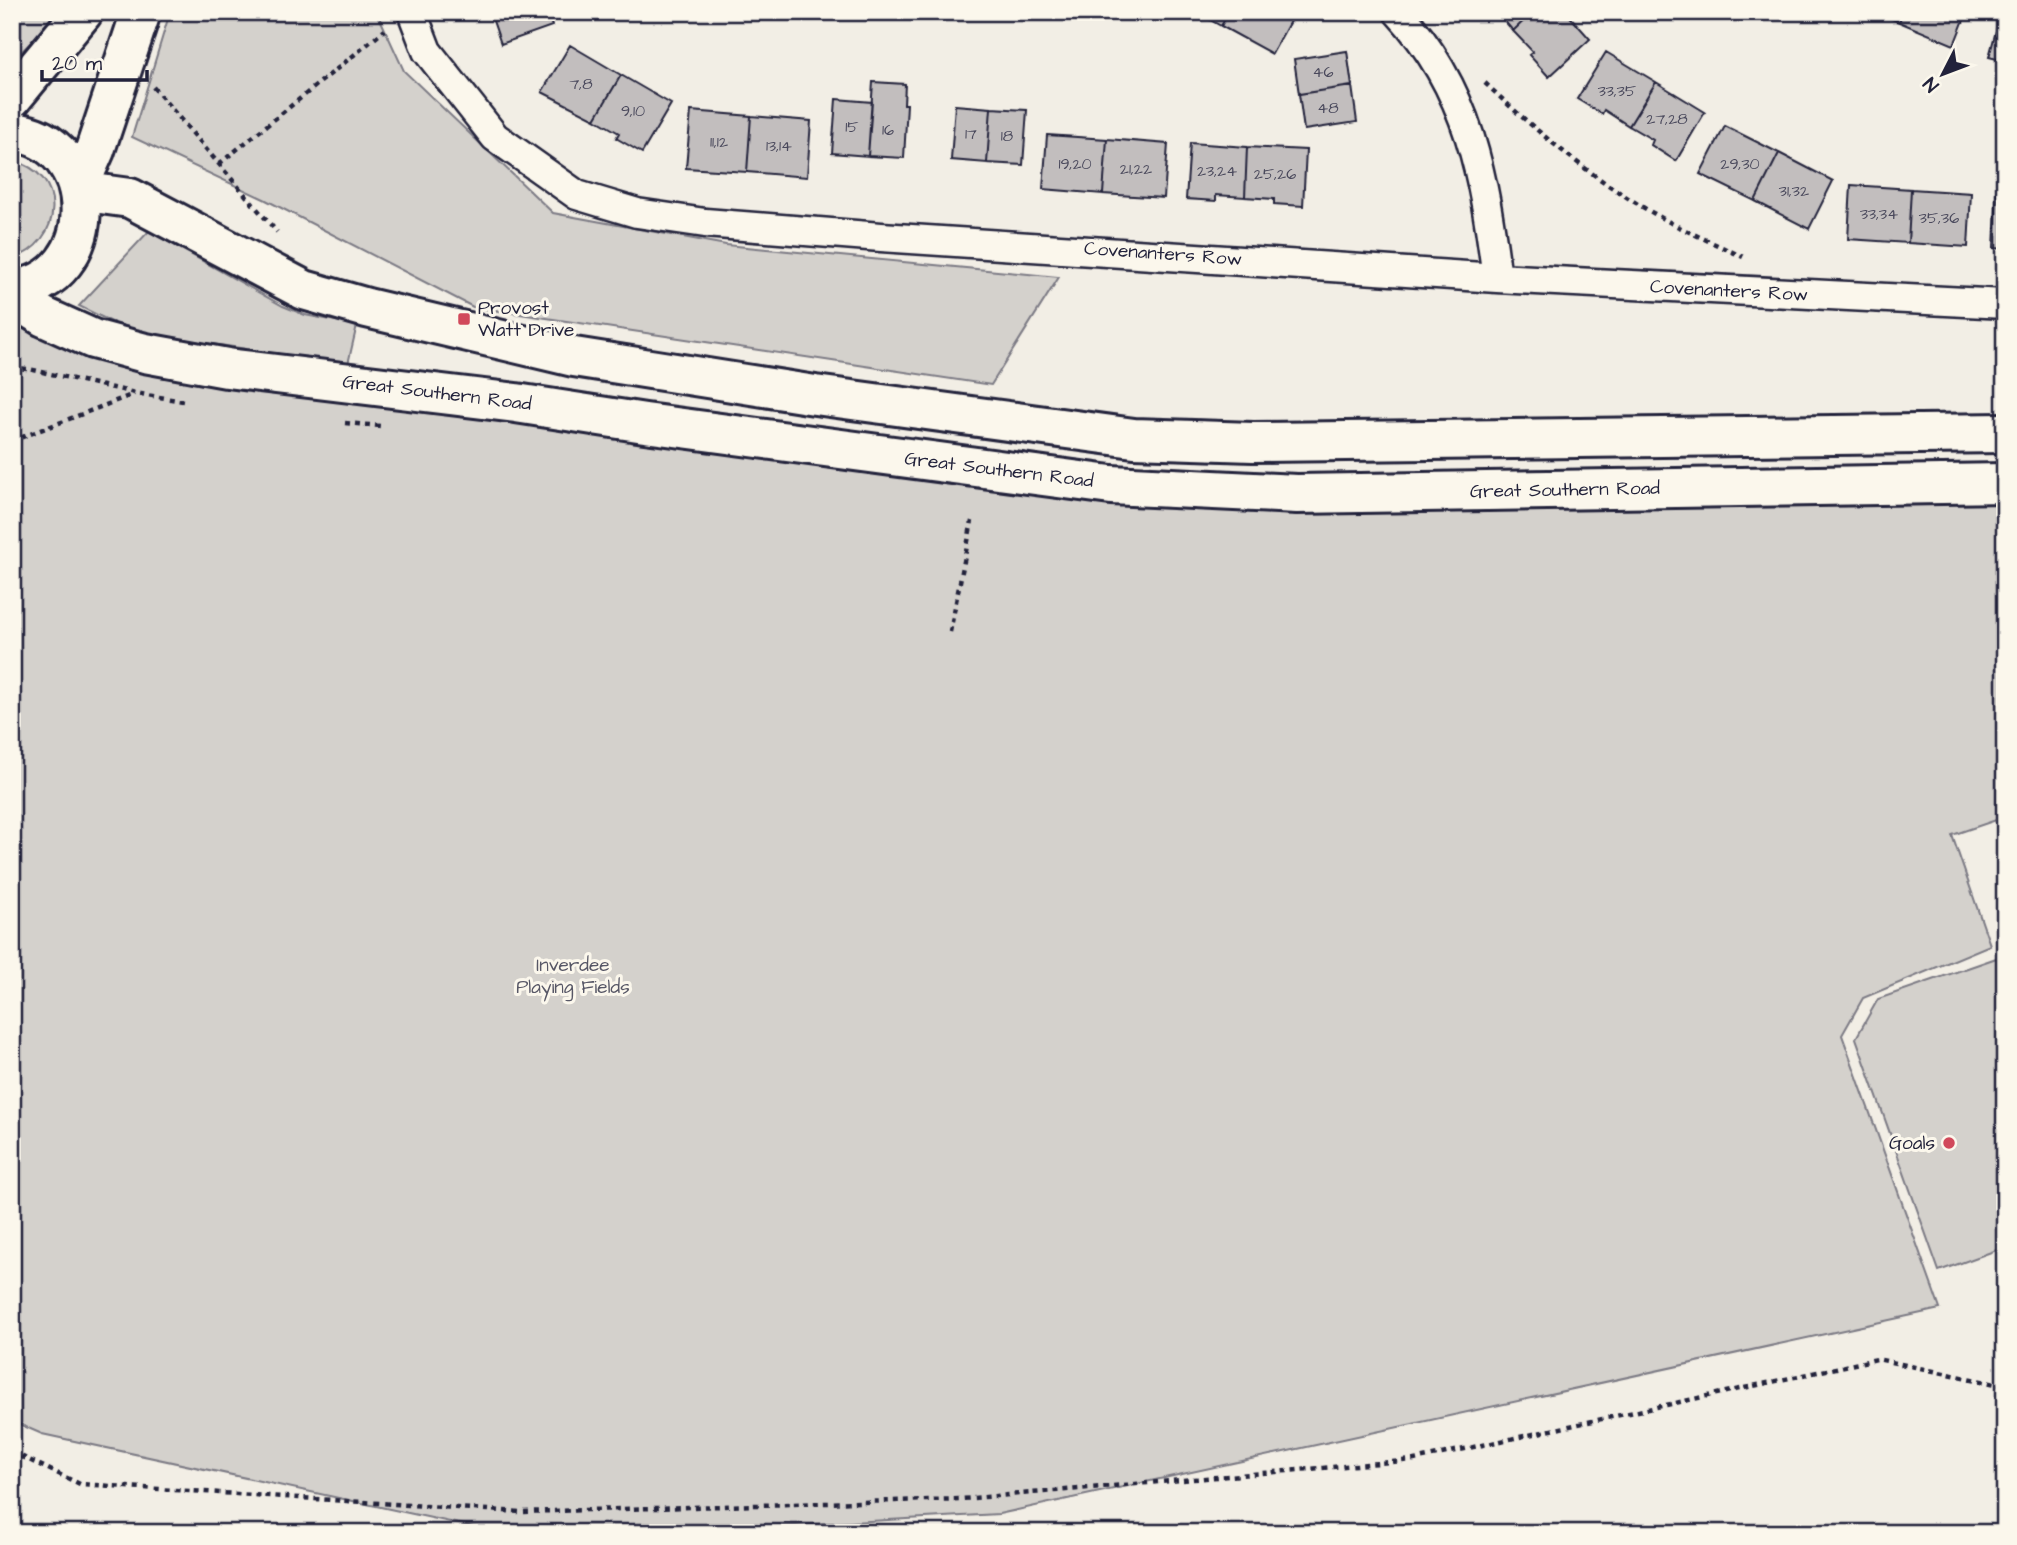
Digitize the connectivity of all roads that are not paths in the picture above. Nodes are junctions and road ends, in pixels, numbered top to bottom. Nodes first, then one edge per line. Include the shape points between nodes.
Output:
1 (83, 12) edge
2 (141, 12) edge
3 (412, 12) edge
4 (1398, 12) edge
5 (12, 98) edge
6 (12, 131) edge
7 (79, 189) junction
8 (1497, 278) junction
9 (12, 290) edge
10 (12, 297) edge
11 (2005, 304) edge
12 (2005, 433) edge
13 (2005, 483) edge

1 - 5 main road
2 - 7 main road
3 - 8 street, Covenanters Row via 427,51 495,137 577,195 637,213 881,237
4 - 8 street via 1450,89 1478,156
6 - 7 main road via 47,144 66,162
7 - 9 main road via 81,225 65,259 36,283
7 - 12 main road via 130,198 304,290 548,351 815,395 1121,436 1253,442
8 - 11 street, Covenanters Row
10 - 13 main road, Great Southern Road via 93,339 227,368 1111,485 1297,494

